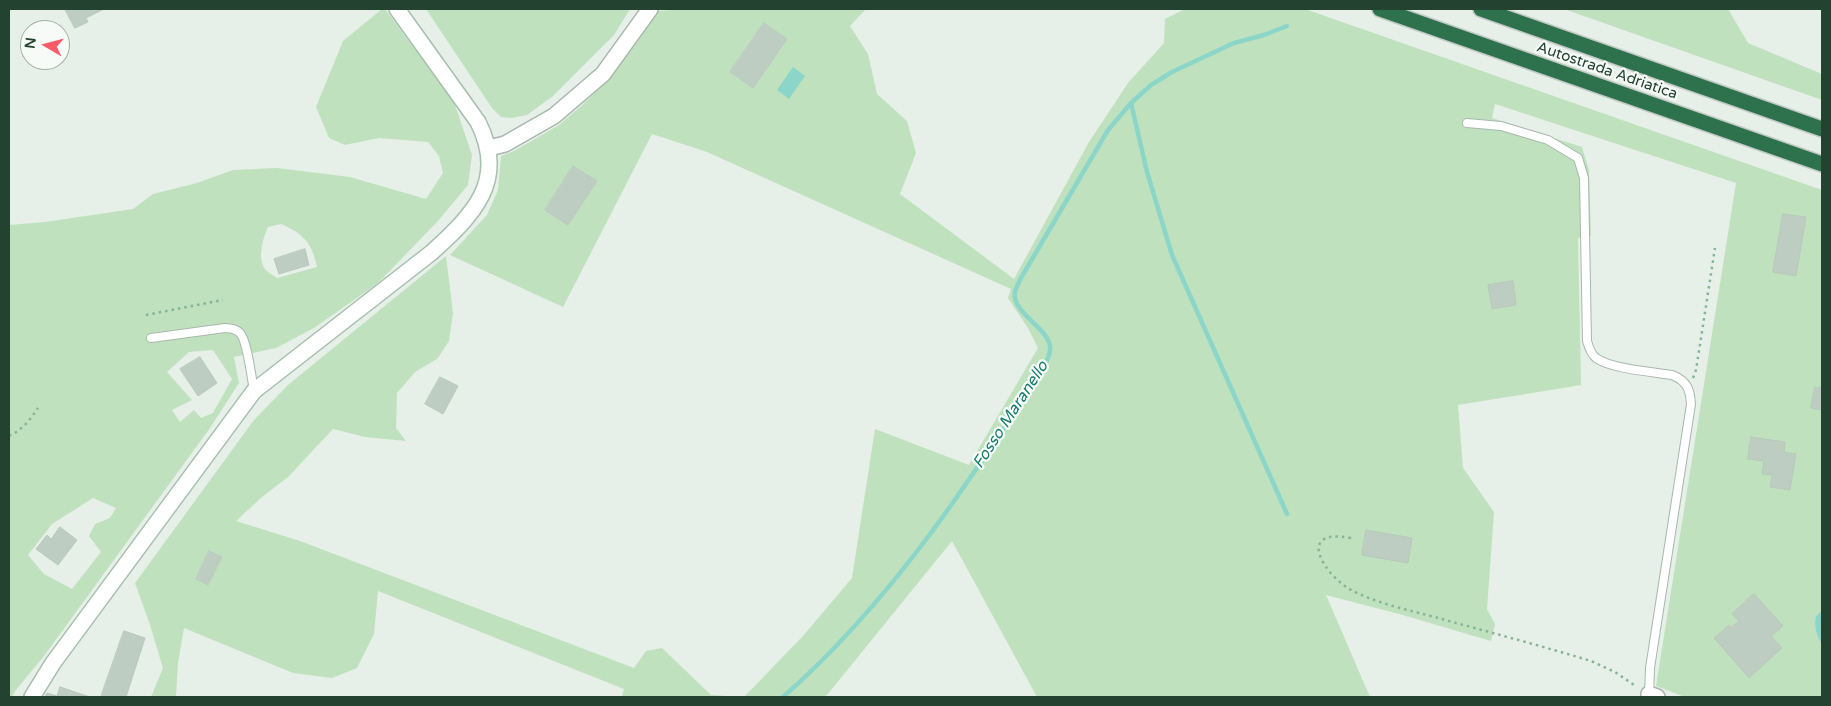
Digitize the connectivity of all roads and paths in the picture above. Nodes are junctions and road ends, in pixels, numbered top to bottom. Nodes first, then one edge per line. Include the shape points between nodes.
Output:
1 (397, 9) edge
2 (650, 9) edge
3 (1380, 9) edge
4 (1481, 9) edge
5 (1467, 123) dead end
6 (1822, 129) edge
7 (489, 148) junction
8 (1822, 164) edge
9 (1715, 248) dead end
10 (223, 300) dead end
11 (146, 315) dead end
12 (151, 338) dead end
13 (1687, 384) junction
14 (254, 391) junction
15 (38, 408) dead end
16 (9, 436) edge
17 (1351, 538) dead end
18 (1651, 696) edge
19 (32, 697) edge

1 - 7 main road via 478,122
2 - 7 main road via 603,74 554,116 505,144
3 - 8 highway, Autostrada Adriatica
4 - 6 highway, Autostrada Adriatica
5 - 13 lane via 1502,126 1548,140 1578,158 1584,178 1587,341 1590,352 1608,363 1672,375
7 - 14 main road via 490,161 482,194 475,209 457,230
9 - 13 path via 1696,370
10 - 11 path
12 - 14 lane via 233,329 244,341
13 - 18 lane via 1691,404 1650,668
14 - 19 main road via 53,663
15 - 16 path via 18,432
17 - 18 path via 1327,537 1321,540 1319,548 1322,561 1331,574 1355,592 1390,605 1591,661 1615,672

